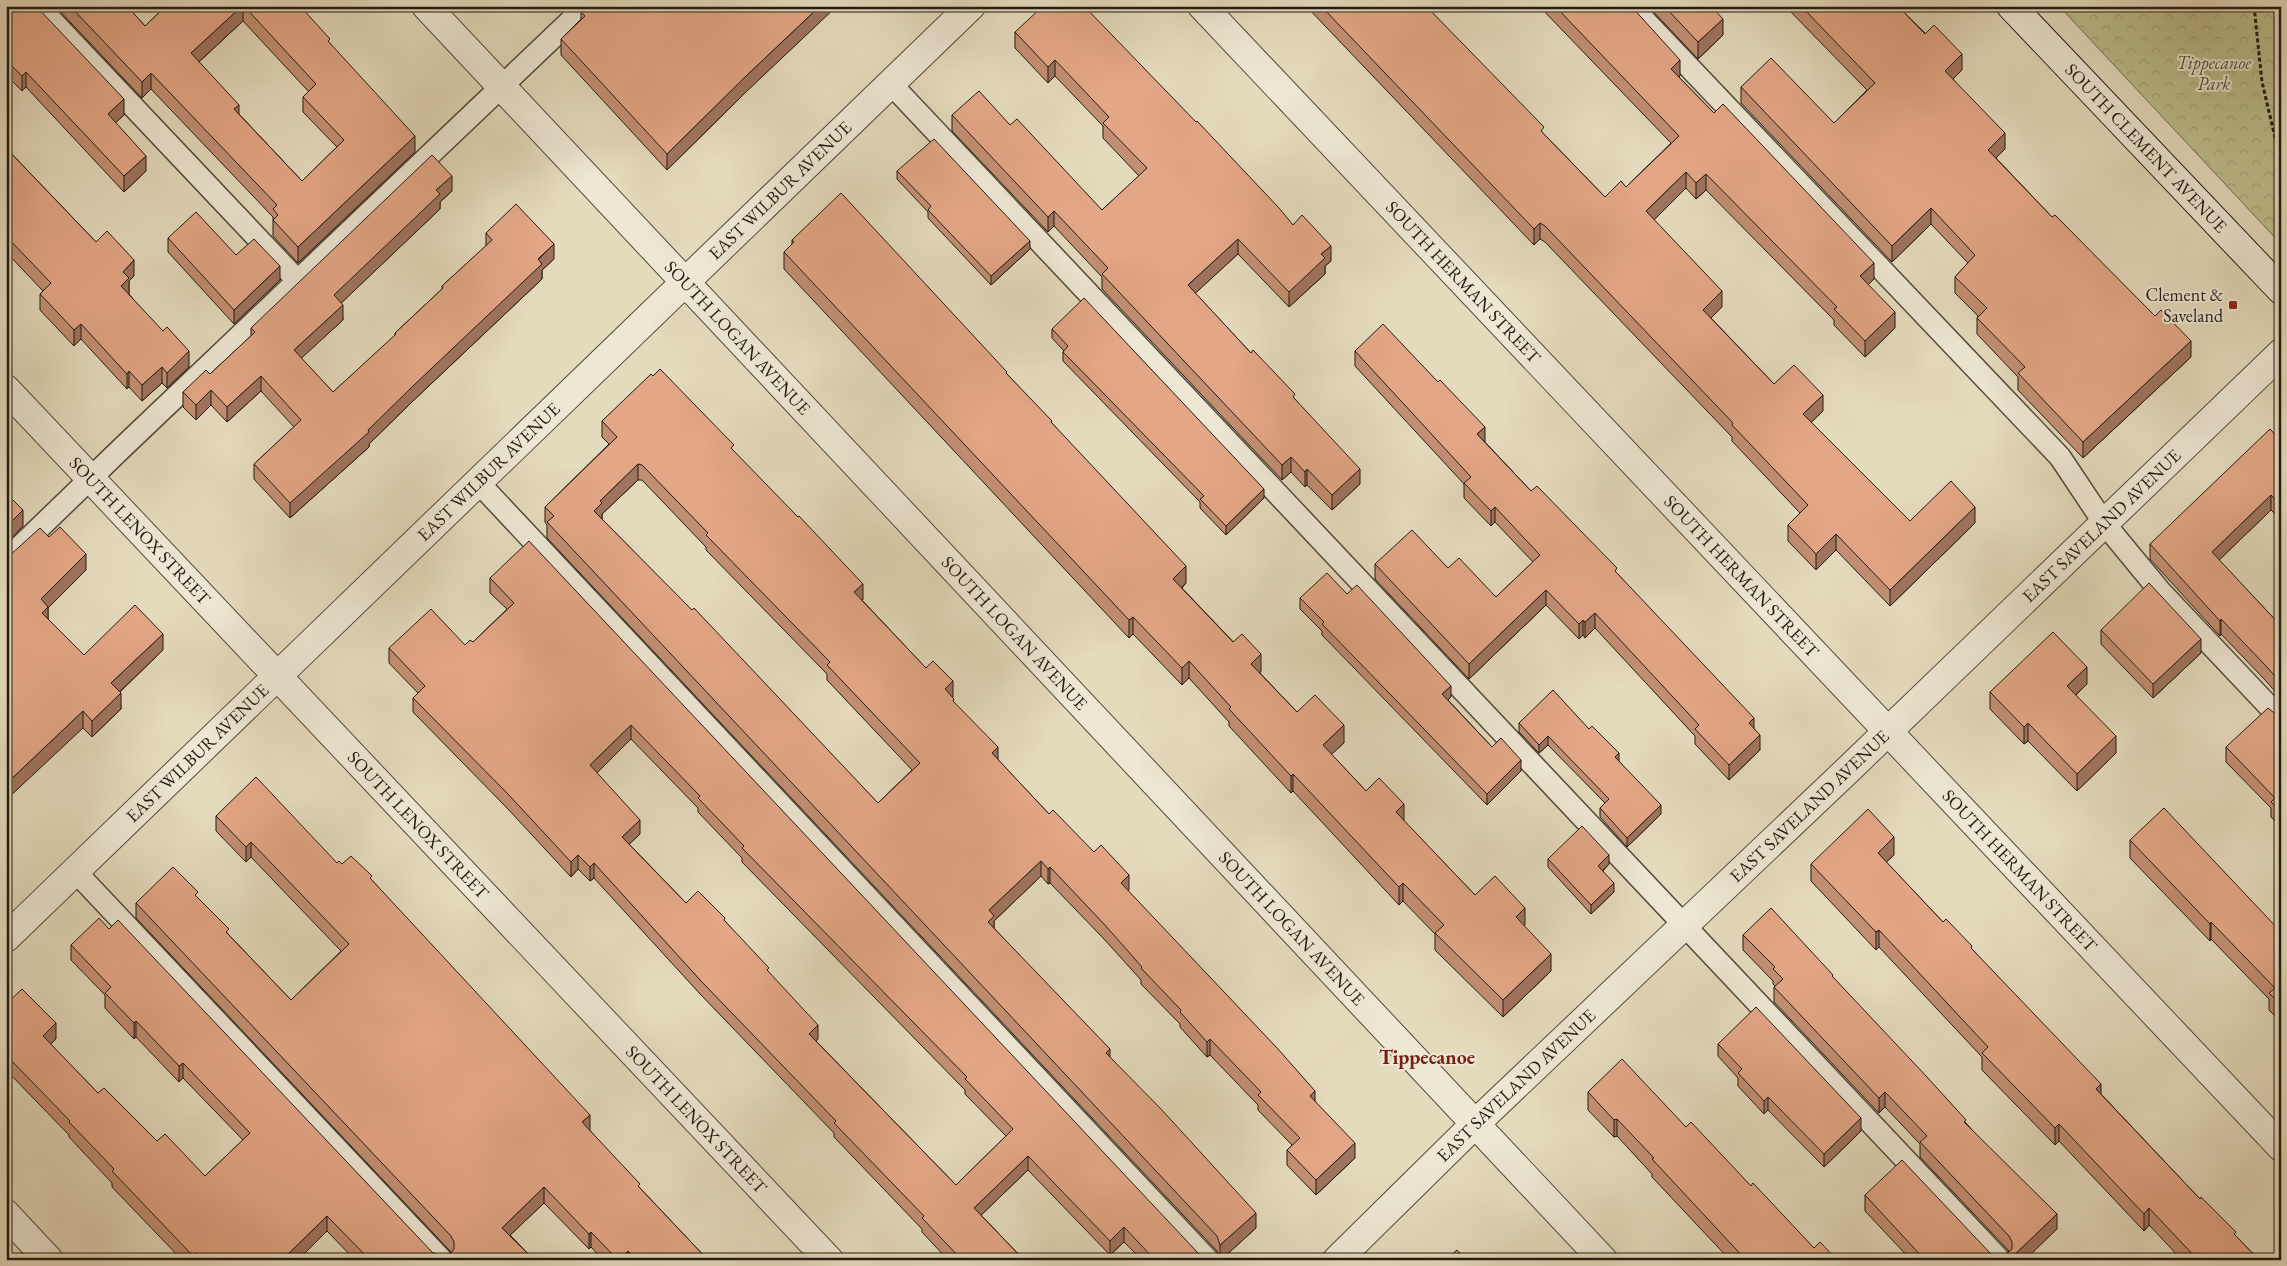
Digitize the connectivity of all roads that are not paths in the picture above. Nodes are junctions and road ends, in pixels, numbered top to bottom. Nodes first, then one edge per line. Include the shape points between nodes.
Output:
1 (38, 6) edge
2 (426, 6) edge
3 (586, 6) edge
4 (971, 6) edge
5 (1202, 6) edge
6 (1631, 6) edge
7 (2011, 6) edge
8 (891, 84) junction
9 (501, 88) junction
10 (298, 280) junction
11 (684, 283) junction
12 (2281, 290) edge
13 (2281, 353) edge
14 (6, 389) edge
15 (89, 479) junction
16 (477, 481) junction
17 (2104, 523) junction
18 (6, 560) edge
19 (278, 675) junction
20 (2281, 719) edge
21 (1888, 731) junction
22 (74, 870) junction
23 (1683, 926) junction
24 (6, 938) edge
25 (1476, 1123) junction
26 (2281, 1147) edge
27 (6, 1214) edge
28 (49, 1260) edge
29 (442, 1260) edge
30 (829, 1260) edge
31 (1208, 1260) edge
32 (1337, 1260) edge
33 (1603, 1260) edge
34 (2000, 1260) edge

1 - 10 lane
2 - 9 street, SOUTH LOGAN AVENUE
3 - 9 lane
4 - 8 street, EAST WILBUR AVENUE
5 - 21 street, SOUTH HERMAN STREET
6 - 17 lane via 2060,457
7 - 12 street, SOUTH CLEMENT AVENUE
8 - 11 street, EAST WILBUR AVENUE
8 - 23 lane
9 - 10 lane
9 - 11 street, SOUTH LOGAN AVENUE
10 - 15 lane
11 - 16 street, EAST WILBUR AVENUE
11 - 25 street, SOUTH LOGAN AVENUE
13 - 17 street, EAST SAVELAND AVENUE
14 - 15 street, SOUTH LENOX STREET
15 - 18 lane
15 - 19 street, SOUTH LENOX STREET
16 - 19 street, EAST WILBUR AVENUE
16 - 31 lane
17 - 20 lane via 2160,590
17 - 21 street, EAST SAVELAND AVENUE
19 - 22 street, EAST WILBUR AVENUE
19 - 30 street, SOUTH LENOX STREET
21 - 23 street, EAST SAVELAND AVENUE
21 - 26 street, SOUTH HERMAN STREET
22 - 24 street, EAST WILBUR AVENUE
22 - 29 lane
23 - 25 street, EAST SAVELAND AVENUE
23 - 34 lane
25 - 32 street, EAST SAVELAND AVENUE
25 - 33 street, SOUTH LOGAN AVENUE
27 - 28 street

